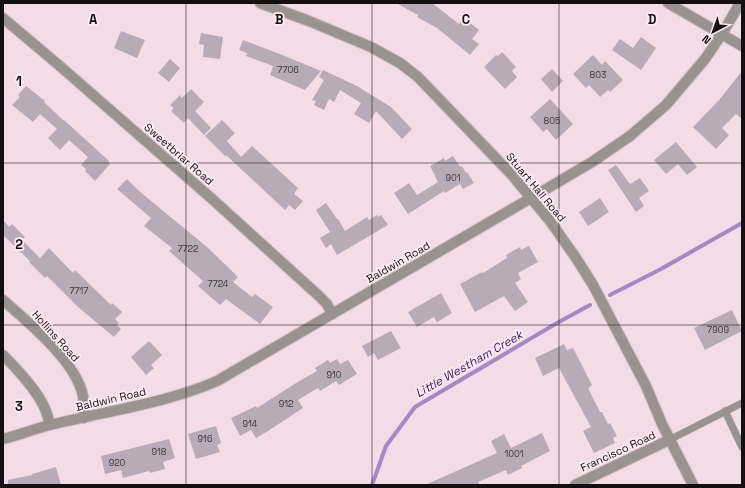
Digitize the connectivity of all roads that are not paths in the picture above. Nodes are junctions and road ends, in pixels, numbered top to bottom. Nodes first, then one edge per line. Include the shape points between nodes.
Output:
1 (260, 3) edge
2 (668, 3) edge
3 (740, 3) edge
4 (3, 18) edge
5 (722, 34) junction
6 (742, 46) edge
7 (531, 198) junction
8 (3, 300) edge
9 (332, 314) junction
10 (3, 355) edge
11 (742, 403) edge
12 (725, 411) junction
13 (84, 418) junction
14 (49, 425) junction
15 (3, 439) edge
16 (671, 440) junction
17 (742, 447) edge
18 (575, 485) edge
19 (693, 485) edge

1 - 7 street, Stuart Hall Road via 371,46 400,63 429,88
2 - 5 street
3 - 5 street, Baldwin Road
4 - 9 street, Sweetbriar Road via 211,198 319,296
5 - 6 street
5 - 7 street, Baldwin Road via 705,59 666,105 630,136
7 - 9 street, Baldwin Road
7 - 16 street, Stuart Hall Road via 576,258 592,285 646,386
8 - 13 street, Hollins Road via 43,336 70,368 83,396
9 - 13 street, Baldwin Road via 206,385 175,396
10 - 14 street via 33,390 45,409
11 - 12 lane
12 - 16 lane
12 - 17 lane
13 - 14 street, Baldwin Road
14 - 15 street, Baldwin Road
16 - 18 street, Francisco Road
16 - 19 street, Stuart Hall Road

